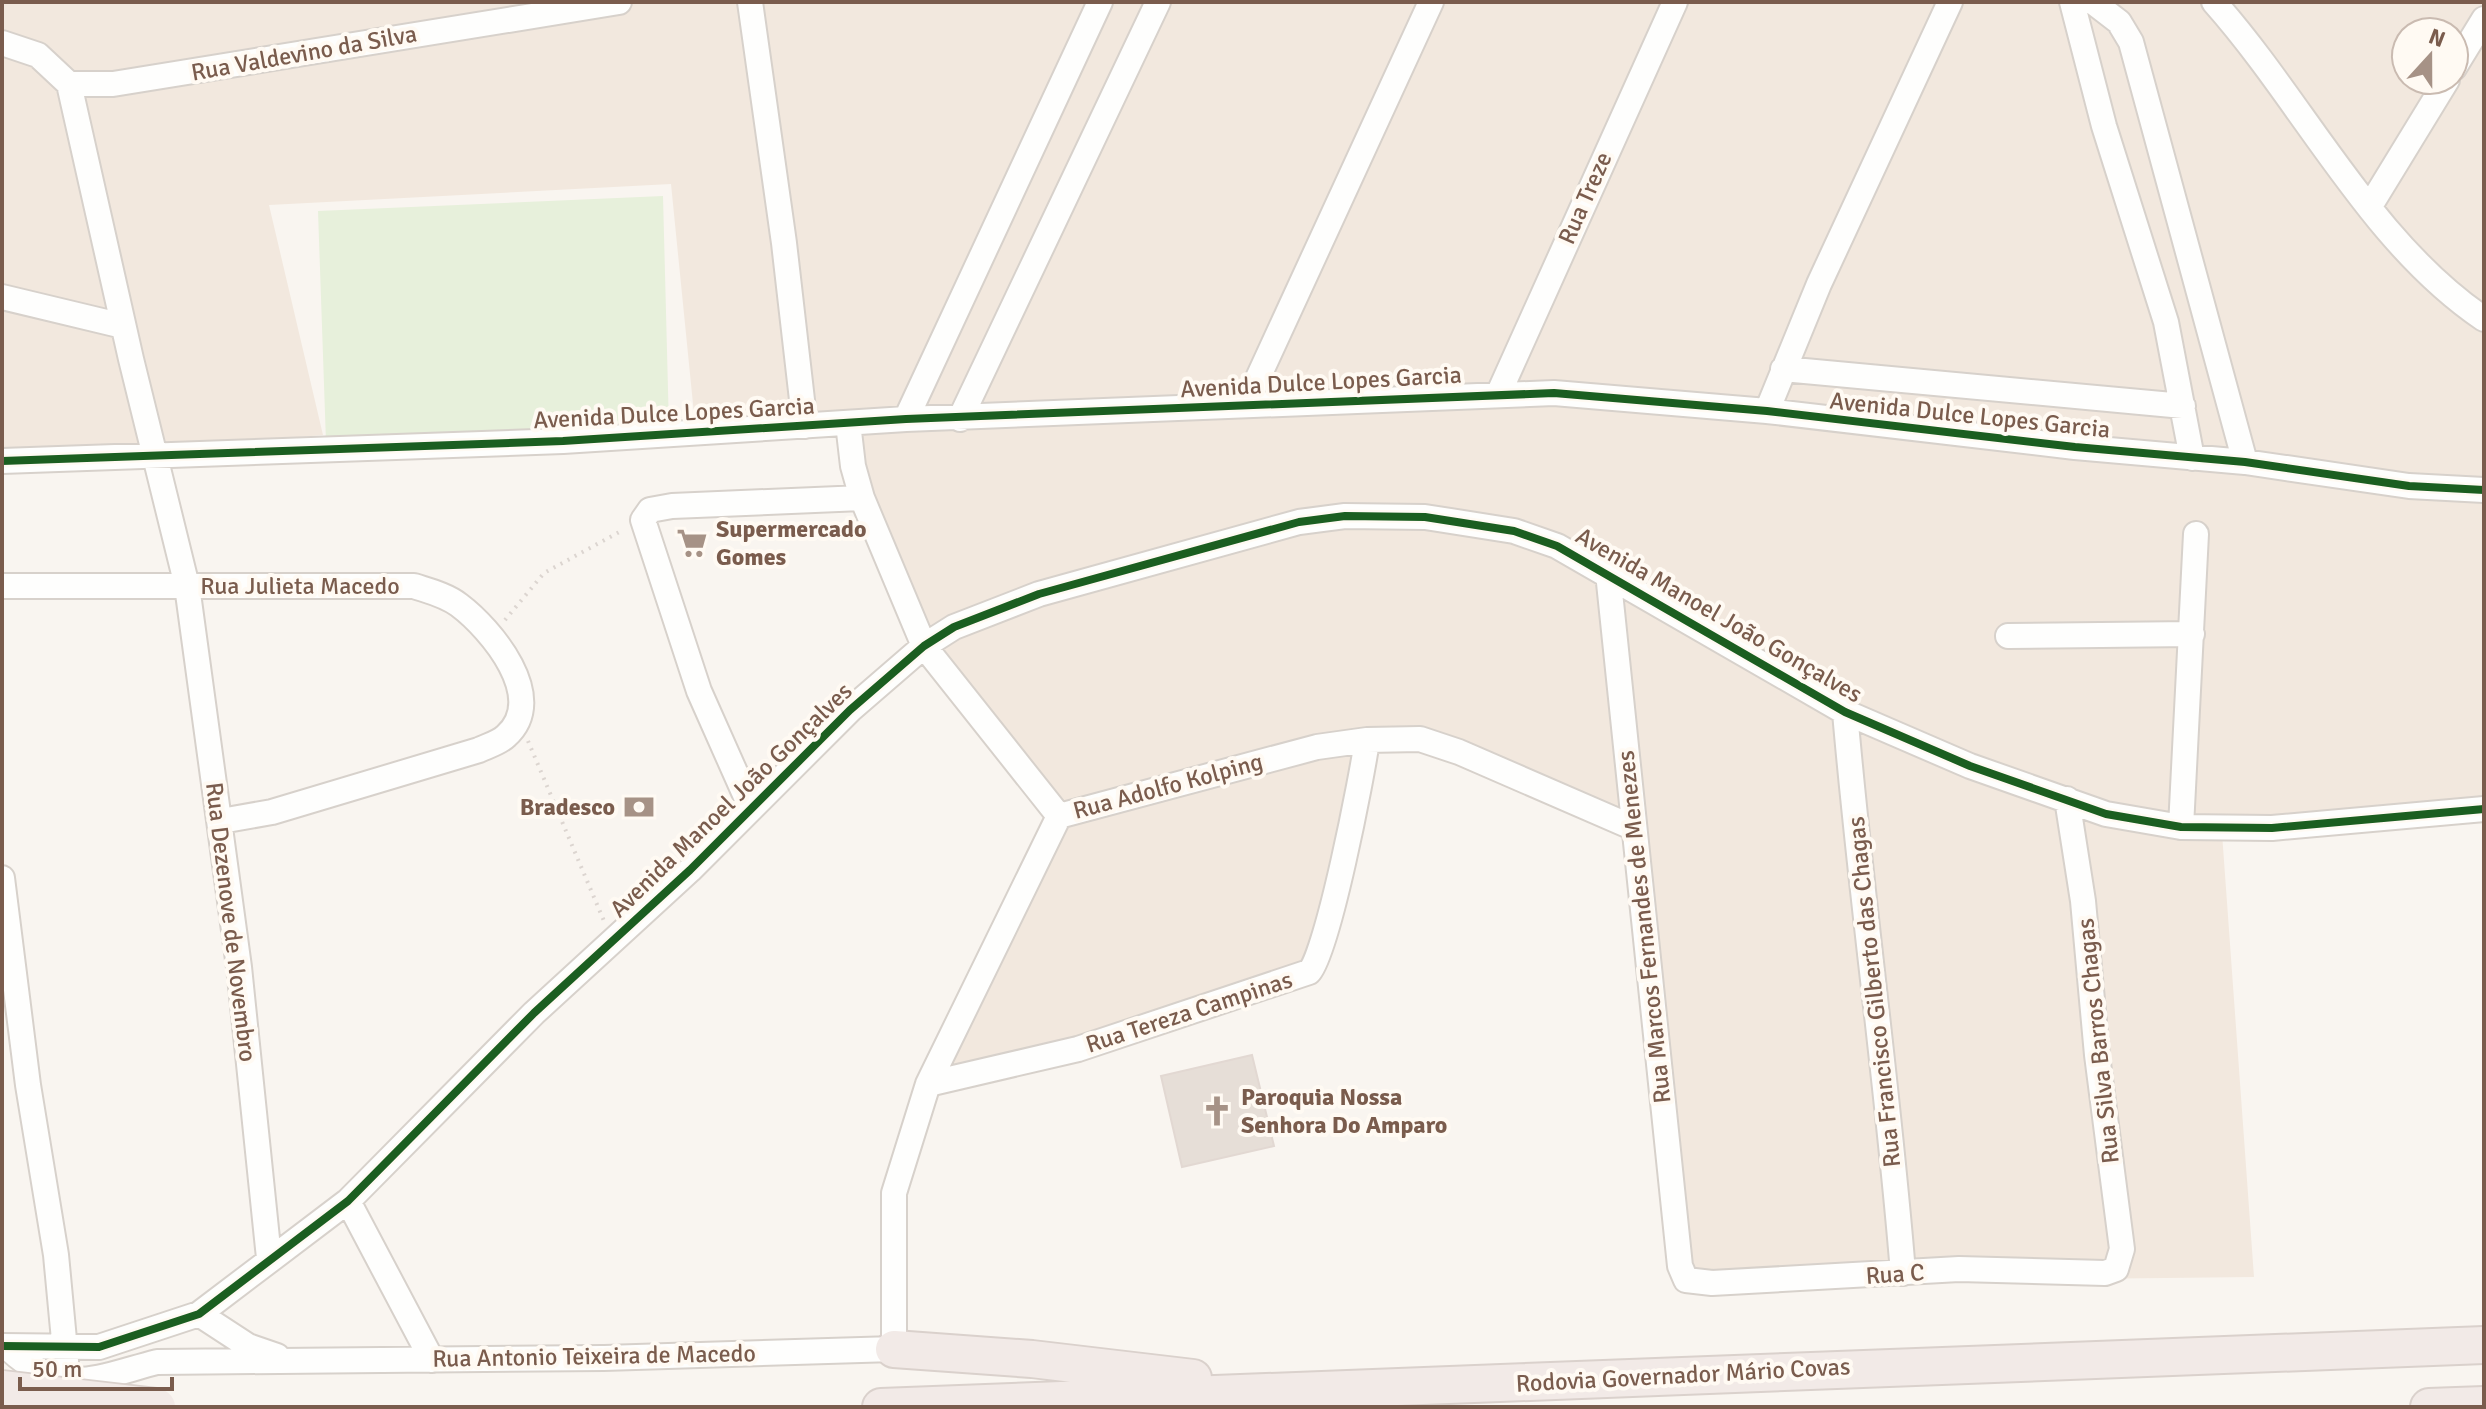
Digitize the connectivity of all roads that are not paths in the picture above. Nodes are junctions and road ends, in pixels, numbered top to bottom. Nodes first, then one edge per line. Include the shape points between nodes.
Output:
1 (619, 2) edge
2 (750, 2) edge
3 (1100, 2) edge
4 (1158, 2) edge
5 (1431, 2) edge
6 (1675, 2) edge
7 (1950, 2) edge
8 (2072, 2) edge
9 (2093, 2) edge
10 (2214, 2) edge
11 (2484, 19) edge
12 (2470, 42) edge
13 (2, 43) edge
14 (69, 84) junction
15 (2437, 96) edge
16 (2370, 206) junction
17 (2, 297) edge
18 (2484, 319) edge
19 (123, 326) junction
20 (1783, 369) junction
21 (1498, 395) junction
22 (1246, 404) junction
23 (2183, 406) junction
24 (1767, 411) junction
25 (906, 419) junction
26 (960, 419) junction
27 (848, 423) junction
28 (805, 426) junction
29 (155, 453) junction
30 (2192, 458) junction
31 (2, 461) edge
32 (2245, 462) junction
33 (2484, 490) edge
34 (862, 498) junction
35 (2196, 534) dead end
36 (1608, 573) junction
37 (2, 586) edge
38 (187, 586) junction
39 (2192, 634) junction
40 (2008, 636) dead end
41 (924, 646) junction
42 (1845, 712) junction
43 (1367, 740) junction
44 (2067, 799) junction
45 (751, 808) junction
46 (2484, 809) edge
47 (1059, 816) junction
48 (221, 821) junction
49 (2181, 827) junction
50 (1634, 828) junction
51 (2, 878) edge
52 (928, 1084) junction
53 (348, 1201) junction
54 (269, 1258) junction
55 (1903, 1273) junction
56 (2105, 1273) joint
57 (1686, 1280) joint
58 (199, 1314) junction
59 (411, 1323) junction
60 (2484, 1345) edge
61 (5, 1346) edge
62 (99, 1347) junction
63 (68, 1348) junction
64 (894, 1349) junction
65 (294, 1360) junction
66 (432, 1360) junction
67 (391, 1362) junction
68 (64, 1378) junction
69 (94, 1381) junction
70 (2, 1389) edge
71 (1289, 1391) junction
72 (2484, 1405) edge
73 (61, 1407) edge
74 (93, 1407) edge
75 (157, 1407) edge
76 (881, 1407) edge
77 (2429, 1407) edge

1 - 14 street, Rua Valdevino da Silva via 183,74
2 - 28 street
3 - 25 street
4 - 26 street
5 - 22 street
6 - 21 street, Rua Treze
7 - 20 street
8 - 23 street via 2104,126 2166,322
9 - 32 street via 2119,22 2131,42
10 - 16 street via 2276,76
11 - 12 street
13 - 14 street via 38,55
14 - 19 street, Rua Dezenove de Novembro
15 - 16 street
16 - 18 street via 2433,279
17 - 19 street
19 - 29 street, Rua Dezenove de Novembro
20 - 23 street
20 - 24 street
21 - 22 street, Avenida Dulce Lopes Garcia
21 - 24 street, Avenida Dulce Lopes Garcia via 1554,393
22 - 26 street, Avenida Dulce Lopes Garcia
23 - 30 street
24 - 30 street, Avenida Dulce Lopes Garcia
25 - 26 street, Avenida Dulce Lopes Garcia
25 - 27 street, Avenida Dulce Lopes Garcia
27 - 28 street, Avenida Dulce Lopes Garcia
27 - 34 street
28 - 29 street, Avenida Dulce Lopes Garcia via 577,440
29 - 31 street, Avenida Dulce Lopes Garcia
29 - 38 street, Rua Dezenove de Novembro
30 - 32 street, Avenida Dulce Lopes Garcia
32 - 33 street, Avenida Dulce Lopes Garcia via 2409,486
34 - 41 street
34 - 45 street via 672,506 650,510 643,520 699,691
35 - 39 street
36 - 41 street, Avenida Manoel João Gonçalves via 1557,546 1502,529 1425,517 1345,516 1244,535 1039,594 954,627
36 - 42 street, Avenida Manoel João Gonçalves
36 - 50 street, Rua Marcos Fernandes de Menezes
37 - 38 street, Rua Julieta Macedo
38 - 48 street, Rua Dezenove de Novembro
38 - 48 street, Rua Julieta Macedo via 414,586 459,605 494,636 516,679 518,716 505,738 272,812
39 - 40 street
39 - 49 street
41 - 45 street, Avenida Manoel João Gonçalves
41 - 47 street
42 - 44 street, Avenida Manoel João Gonçalves via 1970,766
42 - 55 street, Rua Francisco Gilberto das Chagas
43 - 47 street, Rua Adolfo Kolping via 1317,747
43 - 50 street, Rua Adolfo Kolping via 1437,743
43 - 52 street, Rua Tereza Campinas via 1333,903 1318,961 1309,972 1078,1049
44 - 49 street, Avenida Manoel João Gonçalves via 2106,814
44 - 56 street, Rua Silva Barros Chagas via 2122,1249 2116,1269
45 - 53 street, Avenida Manoel João Gonçalves via 534,1013
46 - 49 street, Avenida Manoel João Gonçalves via 2272,828
47 - 52 street, Rua Adolfo Kolping
48 - 54 street, Rua Dezenove de Novembro
50 - 57 street, Rua Marcos Fernandes de Menezes via 1680,1266
51 - 63 street
52 - 64 street, Rua Adolfo Kolping via 894,1193
53 - 54 street, Avenida Manoel João Gonçalves
53 - 59 street
54 - 58 street, Avenida Manoel João Gonçalves
55 - 56 street, Rua C via 2002,1268
55 - 57 street, Rua C
58 - 62 street, Avenida Manoel João Gonçalves
58 - 65 street via 248,1346
59 - 66 street
59 - 67 street
60 - 71 highway, Rodovia Governador Mário Covas
61 - 63 street, Avenida Manoel João Gonçalves
61 - 68 street via 34,1369
62 - 63 street, Avenida Manoel João Gonçalves
62 - 69 street
63 - 68 street
64 - 66 street, Rua Antonio Teixeira de Macedo
64 - 71 highway via 1032,1359
65 - 67 street, Rua Antonio Teixeira de Macedo
65 - 69 street via 157,1362
66 - 67 street, Rua Antonio Teixeira de Macedo
68 - 69 street
68 - 73 street
69 - 74 street
70 - 75 highway, bridge
71 - 76 highway, Rodovia Governador Mário Covas
72 - 77 highway

